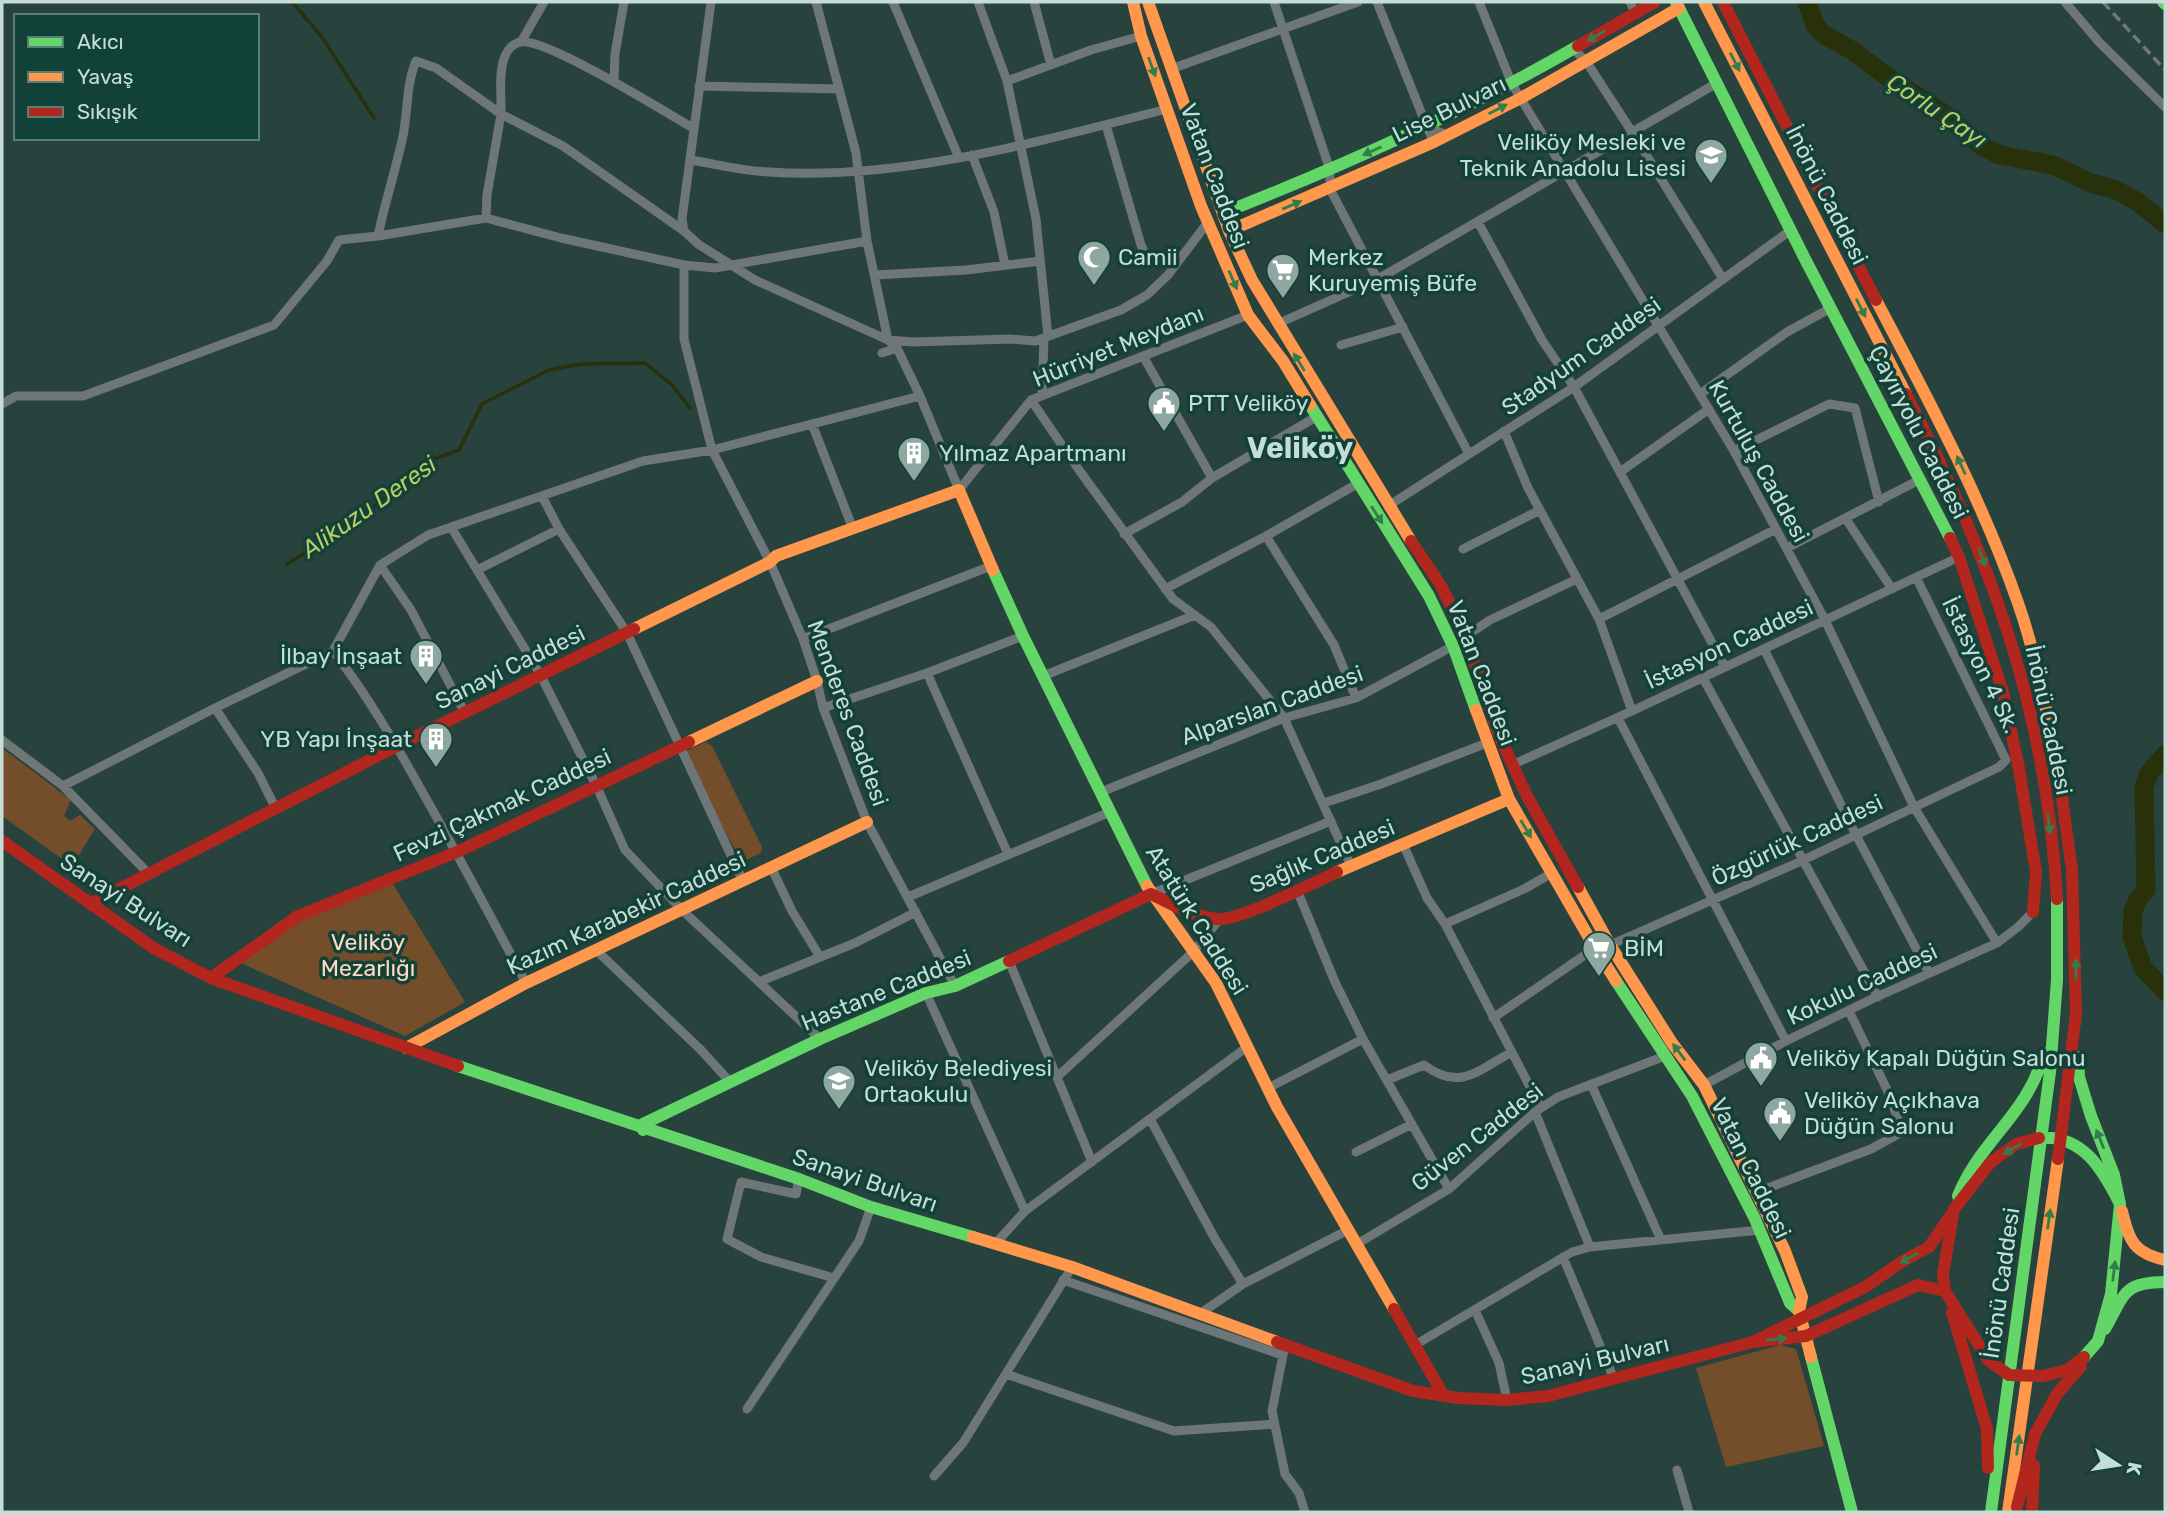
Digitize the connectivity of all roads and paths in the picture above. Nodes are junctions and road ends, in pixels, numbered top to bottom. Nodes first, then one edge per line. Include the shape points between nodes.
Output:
1 (544, 2) edge
2 (624, 2) edge
3 (711, 2) edge
4 (816, 2) edge
5 (894, 2) edge
6 (978, 2) edge
7 (1034, 2) edge
8 (1133, 2) edge
9 (1148, 2) edge
10 (1274, 2) edge
11 (1358, 2) edge
12 (1377, 2) edge
13 (1479, 2) edge
14 (1655, 2) edge
15 (1704, 2) edge
16 (1723, 2) edge
17 (2065, 2) edge
18 (1678, 5) edge
19 (1632, 8) edge
20 (1282, 29) junction
21 (1141, 36) junction
22 (521, 42) junction
23 (1573, 49) junction
24 (1586, 61) junction
25 (1051, 65) junction
26 (1171, 69) junction
27 (1007, 81) junction
28 (614, 82) junction
29 (1717, 83) junction
30 (1511, 84) junction
31 (699, 86) junction
32 (839, 89) junction
33 (1521, 98) junction
34 (2165, 107) edge
35 (1167, 109) junction
36 (501, 114) junction
37 (1106, 125) junction
38 (1427, 127) junction
39 (693, 128) junction
40 (1632, 132) junction
41 (1447, 135) junction
42 (1434, 142) junction
43 (1020, 146) junction
44 (972, 155) junction
45 (959, 158) junction
46 (690, 160) junction
47 (1330, 170) junction
48 (1565, 171) junction
49 (858, 172) junction
50 (1330, 189) junction
51 (1223, 213) junction
52 (486, 218) junction
53 (1208, 222) junction
54 (1478, 222) junction
55 (1791, 230) junction
56 (684, 231) junction
57 (1229, 231) junction
58 (378, 236) junction
59 (867, 241) junction
60 (1182, 257) junction
61 (1040, 261) junction
62 (684, 265) junction
63 (729, 265) junction
64 (1005, 265) junction
65 (874, 275) junction
66 (1378, 279) junction
67 (1723, 279) junction
68 (1832, 308) junction
69 (1248, 315) junction
70 (1277, 324) junction
71 (1659, 326) junction
72 (1403, 327) junction
73 (1046, 337) junction
74 (888, 340) junction
75 (1341, 345) dead end
76 (897, 348) junction
77 (882, 352) dead end
78 (1143, 356) junction
79 (1574, 387) junction
80 (1700, 394) junction
81 (920, 396) junction
82 (1042, 396) junction
83 (1031, 400) junction
84 (2, 404) edge
85 (1709, 410) junction
86 (1316, 417) junction
87 (812, 424) junction
88 (1504, 431) junction
89 (712, 450) junction
90 (1734, 451) junction
91 (1469, 454) junction
92 (1620, 472) junction
93 (1212, 478) junction
94 (1922, 479) junction
95 (1356, 484) junction
96 (959, 490) junction
97 (542, 496) junction
98 (1879, 502) junction
99 (1388, 506) junction
100 (1540, 510) junction
101 (1846, 519) junction
102 (451, 527) junction
103 (559, 529) junction
104 (853, 529) junction
105 (1776, 529) junction
106 (1124, 534) junction
107 (1266, 536) junction
108 (1787, 548) junction
109 (1463, 549) dead end
110 (1959, 557) junction
111 (770, 562) junction
112 (380, 565) junction
113 (991, 566) junction
114 (477, 569) junction
115 (1916, 577) junction
116 (1678, 578) junction
117 (1577, 579) junction
118 (1165, 589) junction
119 (1892, 589) junction
120 (1195, 615) junction
121 (1599, 620) junction
122 (1825, 620) junction
123 (626, 633) junction
124 (1023, 636) junction
125 (1466, 636) junction
126 (803, 639) junction
127 (1453, 646) junction
128 (1764, 649) junction
129 (333, 651) junction
130 (1725, 667) junction
131 (927, 673) junction
132 (540, 674) junction
133 (1043, 676) junction
134 (1703, 678) junction
135 (817, 681) junction
136 (1356, 698) junction
137 (215, 708) junction
138 (823, 708) junction
139 (1632, 711) junction
140 (465, 713) junction
141 (1284, 718) junction
142 (1618, 718) junction
143 (2, 740) edge
144 (1487, 743) junction
145 (397, 746) junction
146 (680, 746) junction
147 (1514, 764) junction
148 (1999, 767) joint
149 (1520, 779) junction
150 (596, 785) junction
151 (63, 786) junction
152 (1503, 786) junction
153 (1101, 792) junction
154 (1508, 799) junction
155 (1324, 803) junction
156 (275, 807) junction
157 (1914, 807) junction
158 (1110, 812) junction
159 (1331, 821) junction
160 (867, 822) junction
161 (1856, 835) junction
162 (2, 842) edge
163 (1403, 844) junction
164 (457, 852) junction
165 (1008, 854) junction
166 (1804, 860) junction
167 (1351, 866) junction
168 (771, 867) junction
169 (148, 873) junction
170 (1552, 873) junction
171 (743, 881) junction
172 (1297, 890) junction
173 (1151, 894) junction
174 (908, 897) junction
175 (1713, 900) junction
176 (90, 904) junction
177 (682, 910) junction
178 (916, 912) junction
179 (2033, 912) joint
180 (1219, 920) junction
181 (1445, 924) junction
182 (1997, 943) junction
183 (1610, 945) junction
184 (1595, 948) junction
185 (597, 951) junction
186 (1194, 952) junction
187 (820, 957) junction
188 (1009, 961) junction
189 (1929, 973) junction
190 (211, 978) junction
191 (761, 981) junction
192 (526, 984) junction
193 (955, 986) junction
194 (926, 993) junction
195 (1878, 997) junction
196 (1850, 1011) junction
197 (2056, 1012) junction
198 (2076, 1014) junction
199 (1493, 1018) junction
200 (820, 1039) junction
201 (1363, 1039) junction
202 (1786, 1041) junction
203 (1247, 1047) junction
204 (406, 1048) junction
205 (1512, 1052) junction
206 (1665, 1056) junction
207 (1057, 1077) junction
208 (1387, 1080) junction
209 (730, 1082) junction
210 (1591, 1084) junction
211 (1704, 1085) junction
212 (1268, 1088) junction
213 (1538, 1110) junction
214 (1150, 1119) junction
215 (1412, 1124) junction
216 (643, 1130) junction
217 (2042, 1137) junction
218 (2061, 1141) junction
219 (1356, 1152) dead end
220 (1092, 1162) junction
221 (751, 1165) junction
222 (799, 1179) junction
223 (747, 1183) junction
224 (1449, 1189) junction
225 (1756, 1192) junction
226 (2120, 1203) junction
227 (871, 1207) junction
228 (1954, 1209) junction
229 (1025, 1211) junction
230 (1348, 1230) junction
231 (1760, 1230) junction
232 (1661, 1240) junction
233 (995, 1244) junction
234 (1357, 1244) junction
235 (1590, 1247) junction
236 (1563, 1257) junction
237 (2165, 1260) edge
238 (1072, 1267) junction
239 (834, 1278) junction
240 (1063, 1280) junction
241 (2165, 1282) edge
242 (1243, 1284) junction
243 (1945, 1291) junction
244 (1475, 1310) junction
245 (1200, 1313) junction
246 (1800, 1314) junction
247 (1806, 1336) junction
248 (2098, 1341) junction
249 (1753, 1342) junction
250 (1415, 1345) junction
251 (1284, 1350) junction
252 (1006, 1374) junction
253 (2009, 1375) junction
254 (2027, 1376) junction
255 (1614, 1379) junction
256 (1444, 1396) junction
257 (1507, 1400) junction
258 (747, 1409) dead end
259 (1275, 1424) junction
260 (2035, 1434) junction
261 (1677, 1470) dead end
262 (934, 1476) dead end
263 (1305, 1512) edge
264 (1689, 1512) edge
265 (1852, 1512) edge
266 (1988, 1512) edge
267 (2008, 1512) edge
268 (2016, 1512) edge
269 (2032, 1512) edge

1 - 22 street
2 - 28 street
3 - 31 street
4 - 32 street
5 - 45 street
6 - 27 street
7 - 25 street
8 - 21 main road, Vatan Caddesi
9 - 26 main road, Vatan Caddesi
10 - 20 street
11 - 20 street
12 - 38 street
13 - 30 street, Kurtuluş Caddesi
14 - 19 main road, Lise Bulvarı
15 -> 197 main road, İnönü Caddesi via 1933,449 2003,610 2025,694 2055,871
198 -> 16 main road via 2072,870 2060,776 2019,605 1949,441
17 - 34 street
18 - 24 main road, Lise Bulvarı
18 - 29 main road, Çayıryolu Caddesi
19 -> 23 main road, Lise Bulvarı
20 - 26 street
20 - 47 street
21 - 25 street
21 -> 35 main road, Vatan Caddesi
22 - 28 street via 559,53
22 - 36 street via 505,55
23 - 24 street
23 - 30 main road, Lise Bulvarı
24 - 33 main road, Lise Bulvarı
24 - 40 street
25 - 27 street
26 - 51 main road, Vatan Caddesi
27 - 43 street
28 - 39 street
29 - 40 street
29 - 55 main road, Çayıryolu Caddesi
30 - 33 street, Kurtuluş Caddesi
30 - 38 main road, Lise Bulvarı
31 - 32 street
31 - 39 street
32 - 49 street
41 -> 33 main road, Lise Bulvarı
33 - 48 street, Kurtuluş Caddesi
35 - 37 street
35 - 53 main road, Vatan Caddesi
36 - 52 street
36 - 56 street via 563,146
36 - 58 street via 436,68 416,61
37 - 43 street
37 - 60 street via 1147,260
38 - 41 street
38 - 42 street
38 -> 47 main road, Lise Bulvarı
39 - 46 street
40 - 48 street
40 - 67 street
41 - 42 main road, Lise Bulvarı
42 - 50 main road, Lise Bulvarı
43 - 44 street
43 - 61 street
44 - 45 street
44 - 64 street via 994,212
45 - 49 street
46 - 49 street via 768,172
46 - 56 street
47 - 50 street
47 - 51 main road, Lise Bulvarı
48 - 54 street
48 - 71 street, Kurtuluş Caddesi
49 - 59 street
57 -> 50 main road, Lise Bulvarı
50 - 66 street
51 - 57 main road, Vatan Caddesi
52 - 58 street
52 - 62 street
53 - 60 street
53 -> 69 main road, Vatan Caddesi
54 - 66 street
54 - 79 street via 1542,340
55 - 67 street, Stadyum Caddesi
55 - 68 main road, Çayıryolu Caddesi
56 - 63 street
57 - 70 main road, Vatan Caddesi
58 - 84 street via 339,240 274,325 82,396 16,397
59 - 63 street
59 - 65 street
60 - 73 street via 1147,295 1121,310
61 - 64 street
61 - 73 street
62 - 63 street
62 - 89 street, Menderes Caddesi via 684,339
63 - 74 street
64 - 65 street
65 - 74 street
66 - 70 street
66 - 72 street
67 - 71 street, Stadyum Caddesi
68 - 80 street via 1787,332
68 - 94 main road, Çayıryolu Caddesi
69 - 78 street, Hürriyet Meydanı
69 - 86 main road, Vatan Caddesi via 1283,361
99 -> 70 main road, Vatan Caddesi
71 - 79 street, Stadyum Caddesi
71 - 80 street, Kurtuluş Caddesi
72 - 75 street
72 - 91 street
73 - 74 street via 1035,341
73 - 82 street
74 - 76 street
76 - 77 street
76 - 81 street
78 - 82 street, Hürriyet Meydanı
78 - 93 street
79 - 88 street, Stadyum Caddesi
79 - 92 street
80 - 85 street, Kurtuluş Caddesi
81 - 87 street
81 - 96 street
82 - 83 street, Hürriyet Meydanı
83 - 96 street, Hürriyet Meydanı
83 - 106 street
85 - 90 street, Kurtuluş Caddesi
85 - 92 street
86 - 93 street
86 - 95 main road, Vatan Caddesi
87 - 89 street
87 - 104 street
88 - 91 street, Stadyum Caddesi
88 - 100 street
89 - 97 street via 643,461
89 - 111 street, Menderes Caddesi
90 - 98 street via 1829,404 1855,408
90 - 105 street, Kurtuluş Caddesi
91 - 99 street, Stadyum Caddesi
92 - 116 street
93 - 106 street via 1182,502
94 - 98 street
94 - 110 main road, Çayıryolu Caddesi
95 - 107 street
95 -> 127 main road, Vatan Caddesi via 1429,596
96 - 104 main road, Sanayi Caddesi
96 - 113 main road, Atatürk Caddesi
97 - 102 street
97 - 103 street
98 - 101 street
99 - 125 main road, Vatan Caddesi via 1440,584
100 - 109 street
100 - 117 street
101 - 108 street
101 - 119 street
102 - 112 street via 428,535
102 - 114 street
103 - 114 street
103 - 123 street
104 - 111 main road, Sanayi Caddesi
105 - 108 street, Kurtuluş Caddesi
105 - 116 street
106 - 118 street
107 - 118 street
107 - 136 street via 1334,645
108 - 122 street, Kurtuluş Caddesi
110 - 115 street, İstasyon Caddesi
110 - 179 main road, Çayıryolu Caddesi via 2003,692 2036,872
111 - 123 main road, Sanayi Caddesi
111 - 126 street, Menderes Caddesi
112 - 129 street
112 - 140 street via 411,610
113 - 124 main road, Atatürk Caddesi
113 - 126 street
114 - 132 street
115 - 119 street, İstasyon Caddesi
115 - 148 street, İstasyon 4 Sk. via 2006,760
116 - 121 street
116 - 130 street
117 - 121 street
117 - 125 street
118 - 120 street
119 - 122 street, İstasyon Caddesi
120 - 133 street
120 - 141 street via 1211,627
121 - 139 street
122 - 128 street, İstasyon Caddesi
122 - 157 street, Kurtuluş Caddesi
123 - 132 main road, Sanayi Caddesi
123 - 146 street
124 - 131 street
124 - 133 main road, Atatürk Caddesi
125 - 147 main road, Vatan Caddesi via 1497,731
126 - 135 street, Menderes Caddesi
127 - 136 street, Alparslan Caddesi
127 - 144 main road, Vatan Caddesi
128 - 130 street, İstasyon Caddesi
128 - 161 street
129 - 137 street
129 - 145 street
130 - 134 street, İstasyon Caddesi
131 - 138 street
131 - 165 street
132 - 140 main road, Sanayi Caddesi
132 - 150 street
133 - 153 main road, Atatürk Caddesi
134 - 139 street, İstasyon Caddesi
134 - 166 street
135 - 138 street, Menderes Caddesi
135 - 146 main road, Fevzi Çakmak Caddesi
136 - 141 street, Alparslan Caddesi
137 - 151 street
137 - 156 street
138 - 160 street, Menderes Caddesi
139 - 142 street, İstasyon Caddesi
140 - 145 main road, Sanayi Caddesi
141 - 153 street, Alparslan Caddesi
141 - 155 street
142 - 147 street, İstasyon Caddesi
142 - 175 street
143 - 151 street
144 - 152 main road, Vatan Caddesi
144 - 155 street
145 - 156 main road, Sanayi Caddesi
145 - 164 street
146 - 150 main road, Fevzi Çakmak Caddesi
146 - 171 street
147 - 149 main road, Vatan Caddesi
148 - 157 street, Özgürlük Caddesi
149 - 152 main road
149 - 183 main road, Vatan Caddesi
150 - 164 main road, Fevzi Çakmak Caddesi
150 - 177 street via 625,850
151 - 169 street
152 - 154 main road, Vatan Caddesi
153 - 158 main road, Atatürk Caddesi
154 - 163 main road, Sağlık Caddesi
154 -> 170 main road, Vatan Caddesi
155 - 159 street
156 - 169 main road, Sanayi Caddesi
157 - 161 street, Özgürlük Caddesi
157 - 182 street, Kurtuluş Caddesi
158 - 165 street
158 - 173 main road, Atatürk Caddesi
159 - 167 street
159 - 173 street
160 - 168 main road, Kazım Karabekir Caddesi
160 - 174 street, Menderes Caddesi
161 - 166 street, Özgürlük Caddesi
161 - 189 street
162 - 176 main road, Sanayi Bulvarı
163 - 167 main road, Sağlık Caddesi
163 - 181 street via 1427,898
164 - 190 main road, Fevzi Çakmak Caddesi via 298,916
164 - 192 street
165 - 174 street
166 - 175 street, Özgürlük Caddesi
166 - 195 street
167 - 172 main road, Sağlık Caddesi
168 - 171 main road, Kazım Karabekir Caddesi
168 - 187 street
169 - 176 main road, Sanayi Caddesi
170 - 181 street
170 - 184 main road, Vatan Caddesi
171 - 177 main road, Kazım Karabekir Caddesi
172 - 180 main road, Sağlık Caddesi
172 - 201 street
173 - 180 main road
173 - 186 main road, Atatürk Caddesi
173 - 188 main road, Hastane Caddesi
174 - 178 street, Menderes Caddesi
175 - 183 street, Özgürlük Caddesi
175 - 202 street
176 - 190 main road, Sanayi Bulvarı via 155,949
177 - 185 main road, Kazım Karabekir Caddesi
177 - 191 street
178 - 187 street
178 - 193 street, Menderes Caddesi
179 - 182 street, Kokulu Caddesi
180 - 186 street
181 - 199 street
182 - 189 street, Kokulu Caddesi
211 -> 183 main road, Vatan Caddesi
184 - 199 street
184 - 206 main road, Vatan Caddesi
185 - 192 main road, Kazım Karabekir Caddesi
185 - 209 street
186 - 203 main road, Atatürk Caddesi via 1216,983
186 - 207 street
187 - 191 street
188 - 193 main road, Hastane Caddesi
188 - 207 street
189 - 195 street, Kokulu Caddesi
190 - 204 main road, Sanayi Bulvarı
191 - 200 street
192 - 204 main road, Kazım Karabekir Caddesi
193 - 194 main road, Hastane Caddesi
194 - 200 main road, Hastane Caddesi
194 - 229 street
195 - 196 street, Kokulu Caddesi
196 - 202 street, Kokulu Caddesi
196 - 225 street via 1891,1097 1902,1132 1871,1149
197 - 217 main road, İnönü Caddesi
197 - 228 main road via 2025,1101 1964,1179
198 - 218 main road
226 -> 198 main road via 2079,1077
199 - 205 street
200 - 209 main road, Hastane Caddesi
201 - 208 street
201 - 212 street
202 - 211 street, Kokulu Caddesi
203 - 212 main road, Atatürk Caddesi
203 - 214 street
204 - 216 main road, Sanayi Bulvarı
205 - 208 street via 1462,1079 1438,1076 1424,1065
205 - 213 street
206 - 210 street, Güven Caddesi
206 - 231 main road, Vatan Caddesi via 1692,1096
207 - 220 street
208 - 215 street
209 - 216 main road, Hastane Caddesi via 643,1124
210 - 213 street, Güven Caddesi
210 - 232 street
211 - 225 main road, Vatan Caddesi
212 - 230 main road, Atatürk Caddesi
213 - 224 street, Güven Caddesi
213 - 235 street
214 - 220 street
214 - 242 street
215 - 219 street
215 - 224 street
216 - 221 main road, Sanayi Bulvarı
217 - 218 main road
217 -> 228 main road via 2016,1144 1990,1163
217 - 253 main road, İnönü Caddesi
218 - 226 main road via 2083,1150 2103,1170
254 -> 218 main road
220 - 229 street
221 - 222 main road, Sanayi Bulvarı
221 - 223 street
222 - 223 street via 796,1194
222 - 227 main road, Sanayi Bulvarı
223 - 239 street via 741,1182 727,1239 761,1257
224 - 234 street, Güven Caddesi
225 - 246 main road, Vatan Caddesi via 1802,1297
226 - 237 main road via 2134,1247
248 -> 226 main road via 2113,1280
227 - 233 main road, Sanayi Bulvarı
227 - 239 street via 859,1241
228 - 243 main road via 1943,1275
228 -> 246 main road via 1929,1247 1865,1287
229 - 233 street
230 - 234 main road, Atatürk Caddesi
230 - 242 street
231 - 232 street
231 - 246 main road, Vatan Caddesi via 1790,1303
232 - 235 street
233 - 238 main road, Sanayi Bulvarı
234 - 250 main road, Atatürk Caddesi
235 - 236 street
236 - 244 street
236 - 255 street
238 - 240 street
238 - 245 main road, Sanayi Bulvarı
239 - 258 street
240 - 251 street
240 - 252 street
241 - 248 main road via 2129,1287
242 - 245 street
243 - 247 main road via 1918,1285
243 - 253 main road via 1989,1360
243 - 266 main road via 1987,1429
244 - 250 street
244 - 257 street via 1499,1363
245 - 251 main road, Sanayi Bulvarı
246 - 247 main road, Vatan Caddesi
246 - 249 main road
249 -> 247 main road
247 - 265 main road, Vatan Caddesi
248 - 254 main road via 2067,1370
248 - 260 main road via 2057,1394
249 - 255 main road, Sanayi Bulvarı
250 - 256 main road, Atatürk Caddesi
251 - 256 main road, Sanayi Bulvarı via 1413,1391
251 - 259 street via 1272,1411
252 - 259 street via 1174,1431
252 - 262 street via 963,1443
253 - 254 main road
253 - 266 main road, İnönü Caddesi
267 -> 254 main road
255 - 257 main road, Sanayi Bulvarı via 1548,1396
256 - 257 main road, Sanayi Bulvarı
259 - 263 street via 1285,1474 1299,1493
260 - 268 main road
260 - 269 main road
261 - 264 street

